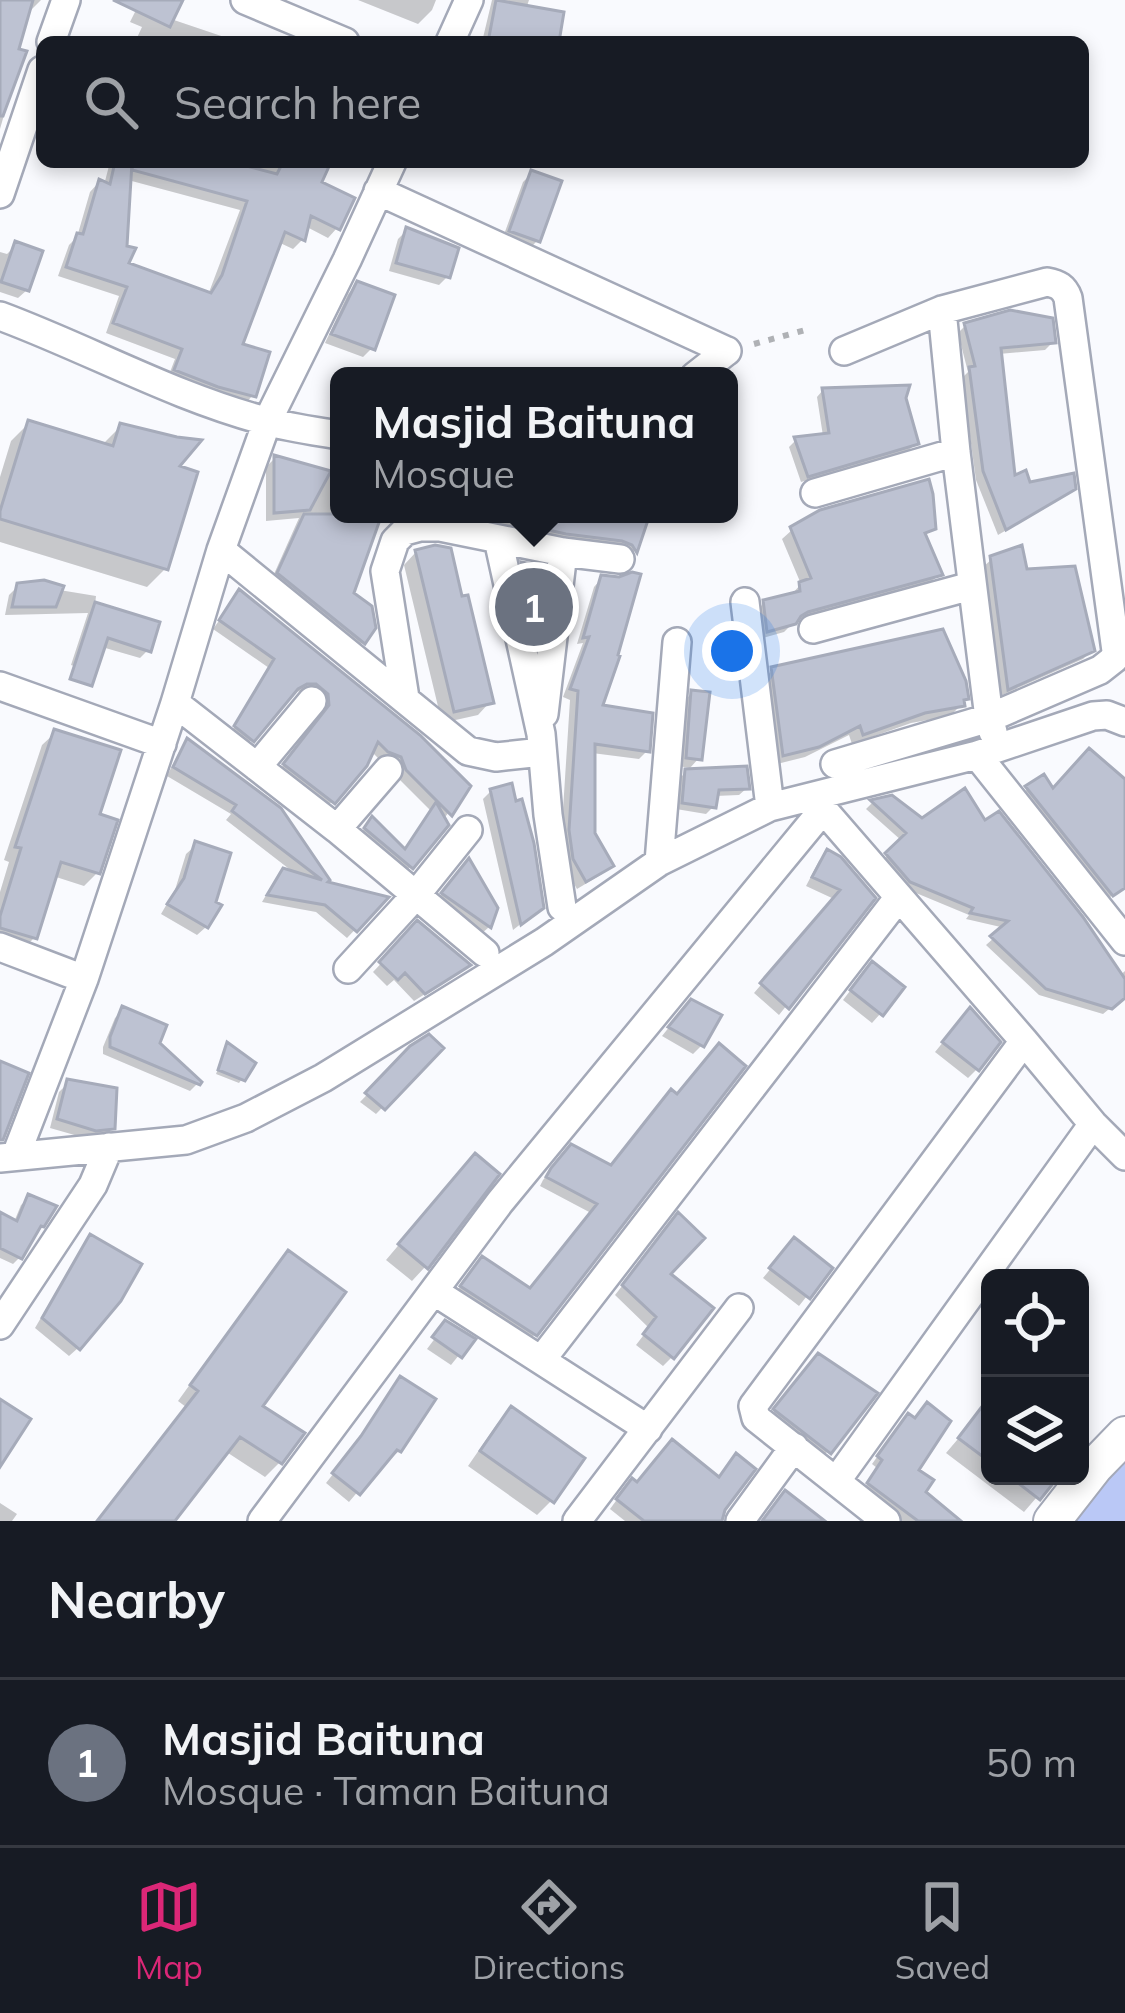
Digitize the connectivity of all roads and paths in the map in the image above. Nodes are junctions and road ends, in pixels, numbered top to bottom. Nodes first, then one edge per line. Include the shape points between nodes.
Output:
1 (66, 0) edge
2 (245, 0) edge
3 (469, 0) edge
4 (54, 36) edge
5 (331, 36) edge
6 (453, 36) edge
7 (36, 88) edge
8 (389, 168) edge
9 (378, 191) junction
10 (0, 194) edge
11 (943, 310) junction
12 (0, 316) edge
13 (809, 329) dead end
14 (727, 351) junction
15 (844, 351) dead end
16 (707, 367) edge
17 (267, 422) junction
18 (330, 433) edge
19 (956, 452) junction
20 (814, 493) dead end
21 (497, 539) junction
22 (221, 550) junction
23 (563, 552) junction
24 (620, 559) dead end
25 (971, 586) junction
26 (745, 602) dead end
27 (813, 629) dead end
28 (677, 642) dead end
29 (0, 686) edge
30 (405, 698) junction
31 (312, 701) dead end
32 (176, 703) junction
33 (988, 718) junction
34 (1125, 722) edge
35 (542, 743) junction
36 (162, 744) junction
37 (988, 751) junction
38 (835, 764) dead end
39 (257, 767) junction
40 (388, 770) dead end
41 (817, 804) junction
42 (770, 807) junction
43 (337, 829) junction
44 (468, 830) dead end
45 (658, 862) junction
46 (415, 896) junction
47 (899, 897) junction
48 (562, 908) dead end
49 (1125, 941) edge
50 (0, 946) edge
51 (485, 953) dead end
52 (348, 969) dead end
53 (84, 979) junction
54 (1024, 1041) junction
55 (1093, 1124) junction
56 (109, 1147) junction
57 (8, 1156) edge
58 (1125, 1156) edge
59 (435, 1292) junction
60 (739, 1308) dead end
61 (0, 1324) edge
62 (542, 1359) junction
63 (647, 1429) junction
64 (1125, 1435) edge
65 (794, 1447) junction
66 (847, 1488) junction
67 (262, 1521) edge
68 (577, 1521) edge
69 (740, 1521) edge
70 (838, 1521) edge
71 (886, 1521) edge
72 (1052, 1521) edge

1 - 4 street
2 - 5 street
3 - 6 street
7 - 10 street
8 - 9 street
9 - 14 street
9 - 17 street
11 - 15 street
11 - 19 street
11 - 33 street via 1047,283 1065,290 1116,651 1107,666
12 - 17 street
13 - 14 path
14 - 16 street
17 - 18 street
17 - 22 street
19 - 20 street
19 - 25 street
21 - 23 street
21 - 30 street via 420,526 395,542 385,572
21 - 35 street
22 - 30 street
22 - 32 street
23 - 24 street
23 - 35 street
25 - 27 street
25 - 33 street
26 - 42 street
28 - 45 street
29 - 36 street
30 - 35 street via 481,756
31 - 39 street
32 - 36 street
32 - 39 street
33 - 37 street
33 - 38 street
34 - 37 street via 1094,716
35 - 48 street
36 - 53 street
37 - 41 street
37 - 49 street
39 - 43 street
40 - 43 street
41 - 42 street
41 - 47 street
41 - 59 street
42 - 45 street
43 - 46 street
44 - 46 street
45 - 56 street via 544,942 246,1118 186,1140
46 - 51 street
46 - 52 street
47 - 54 street
47 - 62 street
50 - 53 street
53 - 57 street
54 - 55 street
54 - 65 street via 757,1397 756,1418
55 - 58 street
55 - 66 street
56 - 57 street
56 - 61 street via 93,1185
59 - 62 street
59 - 67 street
60 - 63 street
62 - 63 street
63 - 68 street
64 - 72 street
65 - 66 street
65 - 69 street
66 - 70 street
66 - 71 street

